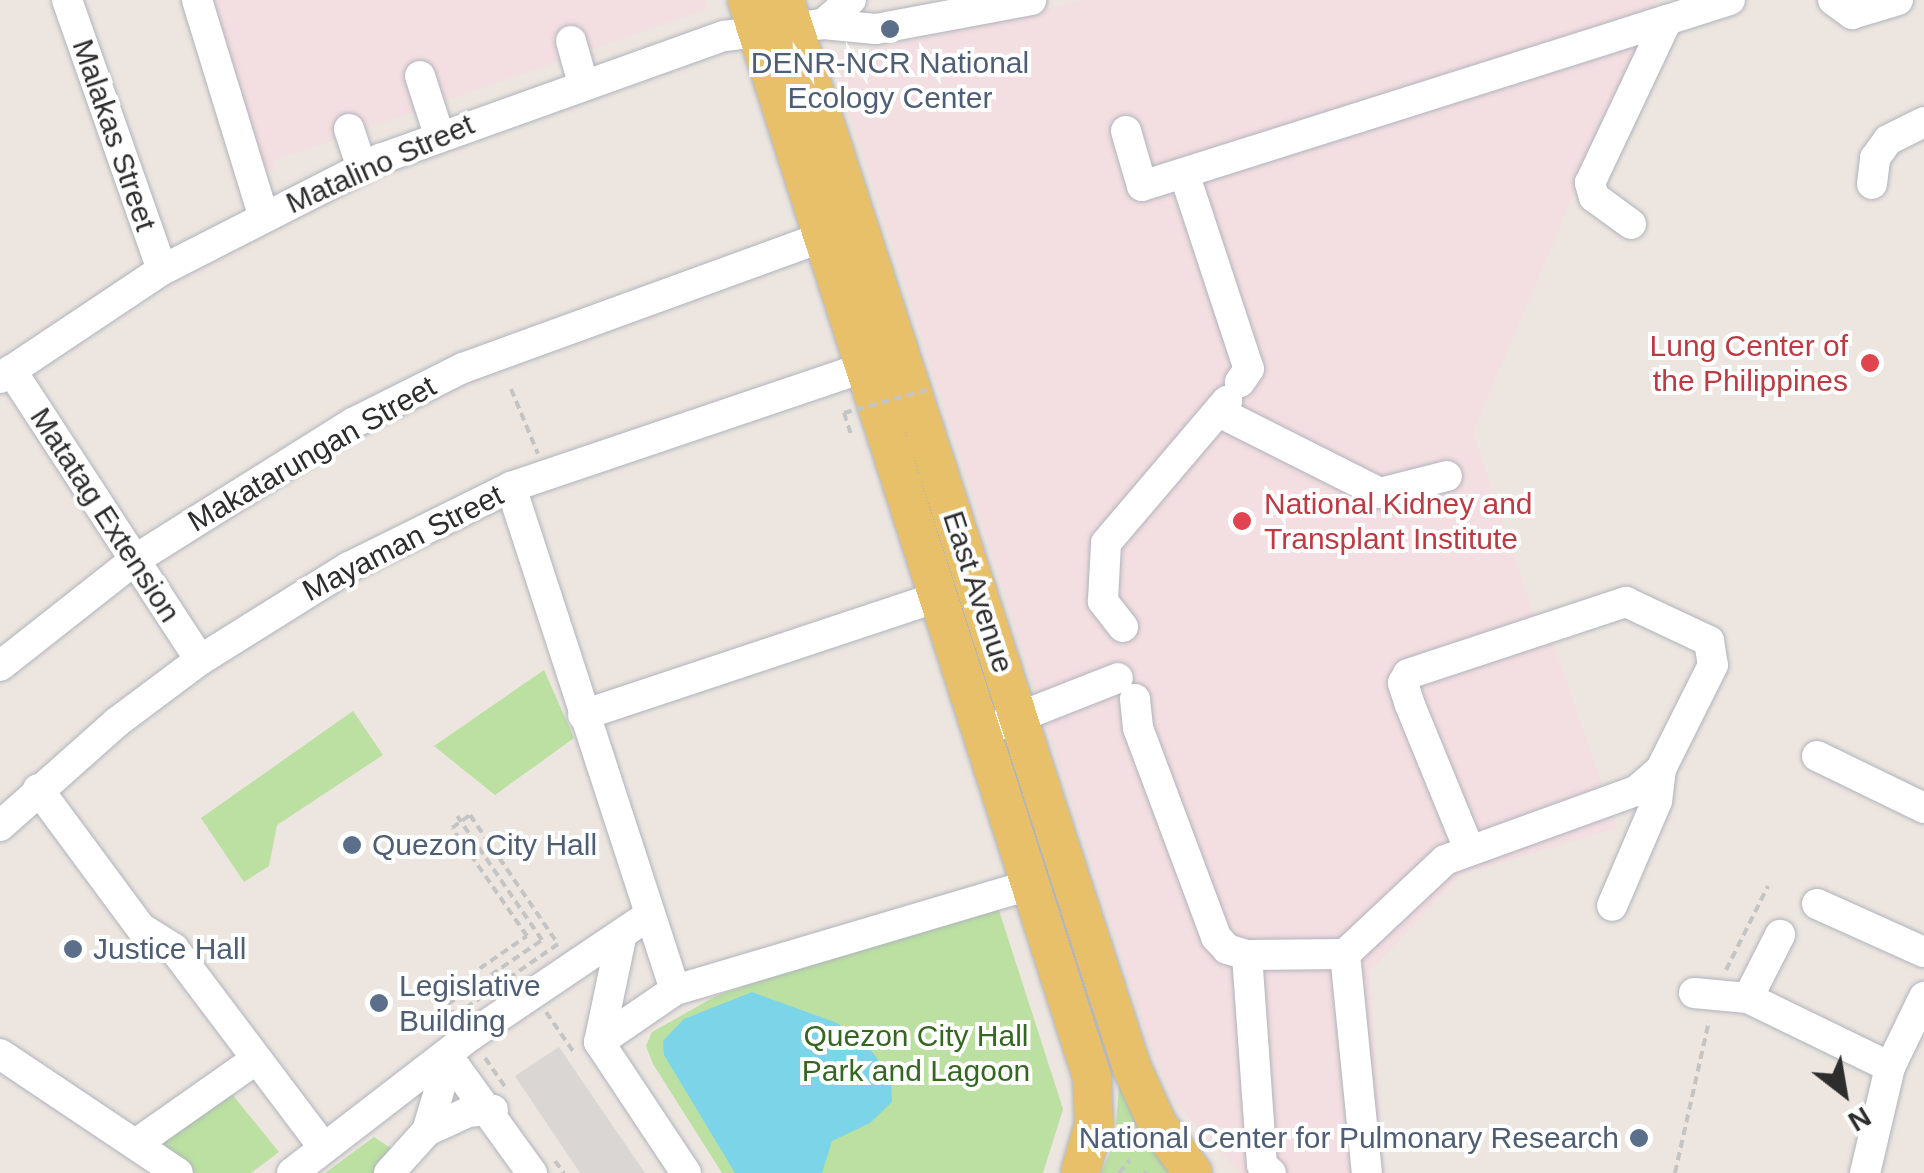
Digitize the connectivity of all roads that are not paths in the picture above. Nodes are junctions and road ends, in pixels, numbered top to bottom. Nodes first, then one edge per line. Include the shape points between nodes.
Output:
1 (68, 0) edge
2 (197, 0) edge
3 (852, 0) edge
4 (1031, 0) edge
5 (1730, 0) edge
6 (1834, 0) edge
7 (1898, 0) edge
8 (781, 15) edge
9 (1667, 20) junction
10 (571, 40) dead end
11 (420, 76) dead end
12 (584, 84) junction
13 (1924, 122) edge
14 (350, 130) dead end
15 (1126, 131) dead end
16 (439, 134) junction
17 (362, 168) junction
18 (1184, 174) junction
19 (1872, 184) dead end
20 (262, 216) junction
21 (1631, 224) dead end
22 (807, 241) junction
23 (162, 270) junction
24 (864, 367) junction
25 (5, 374) edge
26 (1234, 391) junction
27 (1446, 476) dead end
28 (512, 487) junction
29 (136, 560) junction
30 (938, 597) junction
31 (1123, 627) dead end
32 (200, 660) junction
33 (0, 666) edge
34 (583, 714) junction
35 (1031, 715) junction
36 (982, 732) junction
37 (1817, 756) dead end
38 (1661, 769) junction
39 (38, 789) junction
40 (1924, 808) edge
41 (0, 826) edge
42 (1469, 849) junction
43 (1030, 884) junction
44 (1817, 904) dead end
45 (1612, 906) dead end
46 (648, 916) junction
47 (1780, 935) dead end
48 (621, 938) junction
49 (1924, 952) edge
50 (1345, 954) junction
51 (1247, 955) junction
52 (675, 990) junction
53 (1705, 991) road end
54 (1924, 997) edge
55 (1748, 998) junction
56 (599, 1042) junction
57 (0, 1054) edge
58 (448, 1058) junction
59 (255, 1060) junction
60 (1890, 1067) junction
61 (492, 1110) junction
62 (427, 1131) junction
63 (137, 1143) junction
64 (324, 1148) junction
65 (178, 1173) edge
66 (292, 1173) edge
67 (390, 1173) edge
68 (532, 1173) edge
69 (686, 1173) edge
70 (1080, 1173) edge
71 (1194, 1173) edge
72 (1271, 1173) edge
73 (1367, 1173) edge
74 (1865, 1173) edge

1 - 23 street, Malakas Street
2 - 20 street
3 - 8 street
4 - 8 street via 876,30
5 - 9 street
6 - 7 street via 1852,14
8 - 12 street, Matalino Street
8 - 22 main road, East Avenue
8 - 35 main road, East Avenue
9 - 18 street
9 - 21 street via 1588,191
10 - 12 street
11 - 16 street
12 - 16 street, Matalino Street
13 - 19 street via 1888,140 1875,158
14 - 17 street
15 - 18 street via 1131,175 1142,186
16 - 17 street, Matalino Street
17 - 20 street, Matalino Street
18 - 26 street
20 - 23 street, Matalino Street
22 - 24 main road, East Avenue
22 - 29 street, Makatarungan Street via 463,368 353,423
23 - 25 street, Matalino Street
24 - 28 street, Mayaman Street
24 - 30 main road, East Avenue
25 - 29 street, Matatag Extension
26 - 27 street via 1380,494
26 - 31 street via 1106,543 1103,601
28 - 32 street, Mayaman Street via 349,567
28 - 34 street
29 - 32 street, Matatag Extension
29 - 33 street, Makatarungan Street
30 - 34 street
30 - 36 main road, East Avenue
32 - 39 street, Mayaman Street
34 - 46 street
35 - 36 street
35 - 51 street via 1123,683 1216,936 1226,949
35 - 71 main road, East Avenue via 1136,1077 1158,1125
36 - 43 main road, East Avenue
37 - 40 street
38 - 42 street via 1636,791
38 - 42 street via 1713,665 1713,651 1708,641 1626,602 1415,670 1404,683
38 - 45 street via 1658,801
39 - 41 street, Mayaman Street
39 - 59 street via 141,928 174,949
42 - 50 street via 1430,870
43 - 52 street
43 - 70 main road, East Avenue via 1094,1088 1092,1136
44 - 49 street
46 - 48 street
46 - 52 street
47 - 55 street
48 - 56 street
48 - 58 street via 470,1036
50 - 51 street
50 - 73 street
51 - 72 street via 1262,1164
52 - 56 street
53 - 55 street
54 - 60 street
55 - 60 street
56 - 69 street
57 - 63 street
58 - 61 street
58 - 62 street
58 - 64 street
59 - 63 street
59 - 64 street
60 - 74 street
61 - 62 street via 468,1112
61 - 68 street
62 - 67 street
63 - 65 street
64 - 66 street

